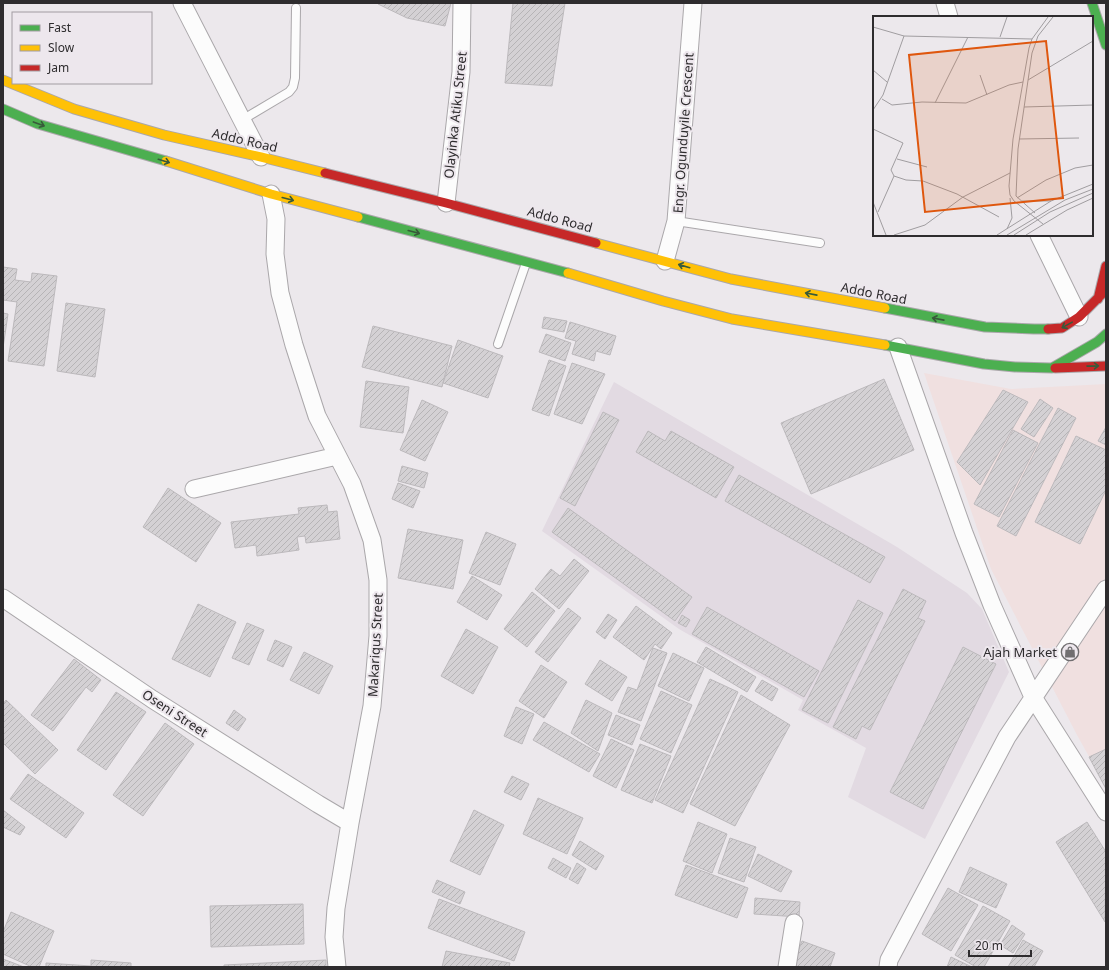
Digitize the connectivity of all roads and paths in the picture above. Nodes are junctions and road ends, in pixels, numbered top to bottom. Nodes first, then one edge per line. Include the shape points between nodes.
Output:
1 (182, 3) edge
2 (462, 3) edge
3 (694, 3) edge
4 (945, 3) edge
5 (1092, 3) edge
6 (296, 8) dead end
7 (949, 16) edge
8 (1106, 45) edge
9 (13, 84) edge
10 (3, 109) edge
11 (242, 120) junction
12 (261, 157) junction
13 (271, 194) junction
14 (446, 203) junction
15 (676, 221) junction
16 (1039, 236) edge
17 (820, 243) dead end
18 (665, 260) junction
19 (527, 262) junction
20 (1106, 266) edge
21 (1106, 290) edge
22 (1098, 298) junction
23 (1079, 317) junction
24 (1106, 334) edge
25 (498, 344) dead end
26 (898, 347) junction
27 (1106, 366) edge
28 (1052, 368) junction
29 (337, 456) junction
30 (194, 489) dead end
31 (1106, 589) edge
32 (3, 598) edge
33 (1033, 697) junction
34 (1106, 812) edge
35 (350, 823) junction
36 (794, 923) dead end
37 (337, 967) edge
38 (787, 967) edge
39 (888, 967) edge

1 - 11 street
2 - 14 street, Olayinka Atiku Street via 461,72
3 - 15 street, Engr. Ogunduyile Crescent
4 - 7 street
5 - 8 main road
6 - 11 lane via 293,86 289,92
9 - 12 main road, Addo Road via 74,109 164,135
10 -> 13 main road via 38,124
11 - 12 street
12 - 14 main road, Addo Road
13 -> 19 main road
13 - 29 street, Makariqus Street via 276,219 275,254 280,293 317,416
14 - 18 main road, Addo Road
15 - 17 lane
15 - 18 street, Engr. Ogunduyile Crescent
16 - 23 street
23 -> 18 main road, Addo Road via 1062,328 985,328 732,279
19 - 25 lane
19 - 26 main road via 732,319
20 - 22 main road
21 - 22 main road, Addo Road
22 - 23 main road, Addo Road
24 - 28 main road via 1098,342
26 - 28 main road via 984,364
26 - 33 street via 964,533 992,605
28 -> 27 main road
29 - 30 street
29 - 35 street, Makariqus Street via 352,484 372,540 378,580 378,636 372,706
31 - 33 street
32 - 35 street, Oseni Street via 152,699
33 - 34 street
33 - 39 street via 1006,737 889,960
35 - 37 street, Makariqus Street via 336,908 334,937
36 - 38 street

